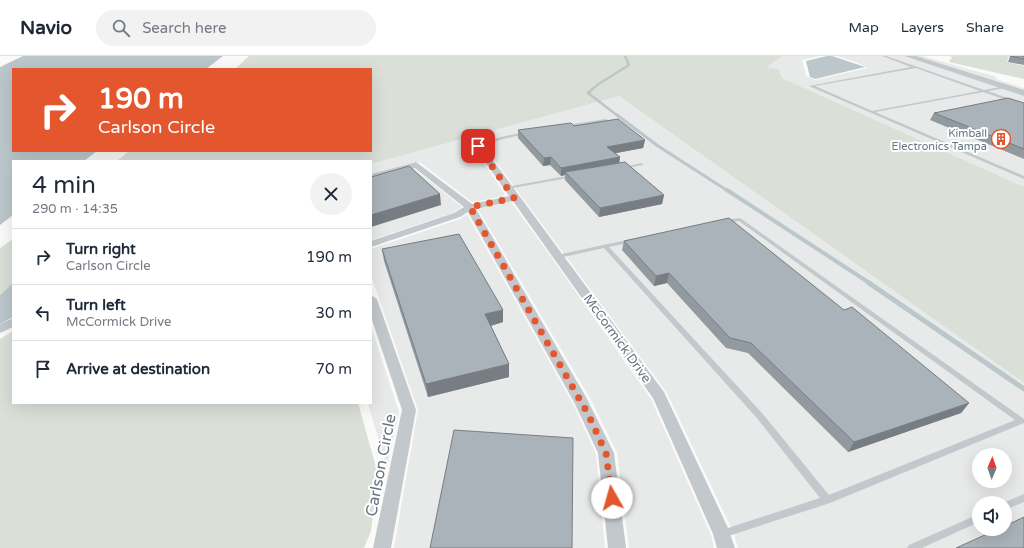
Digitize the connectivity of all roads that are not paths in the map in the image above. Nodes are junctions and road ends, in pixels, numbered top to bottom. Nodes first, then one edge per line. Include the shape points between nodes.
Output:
1 (883, 56) edge
2 (908, 56) edge
3 (916, 67) junction
4 (1004, 87) junction
5 (983, 91) junction
6 (1024, 93) edge
7 (1024, 105) edge
8 (871, 112) junction
9 (606, 120) edge
10 (560, 126) edge
11 (531, 132) edge
12 (478, 146) joint
13 (640, 164) dead end
14 (617, 168) edge
15 (578, 176) edge
16 (372, 177) edge
17 (1024, 178) edge
18 (511, 193) junction
19 (470, 207) junction
20 (718, 223) edge
21 (636, 240) edge
22 (372, 244) edge
23 (606, 247) junction
24 (559, 256) junction
25 (372, 302) edge
26 (12, 323) edge
27 (0, 329) edge
28 (1023, 421) edge
29 (1024, 498) edge
30 (827, 500) junction
31 (1012, 503) edge
32 (972, 521) edge
33 (722, 534) junction
34 (382, 548) edge
35 (617, 548) edge
36 (726, 548) edge
37 (912, 548) edge

1 - 3 lane
2 - 4 street
3 - 5 lane
3 - 8 lane via 811,86
4 - 5 lane
4 - 6 street
5 - 7 lane
5 - 8 lane
8 - 17 lane
9 - 10 lane
11 - 12 lane
12 - 18 street, McCormick Drive
13 - 14 lane
15 - 18 lane
16 - 19 street via 416,165
18 - 19 street
18 - 24 street, McCormick Drive
19 - 22 street via 457,215
19 - 35 street via 581,401 606,453
20 - 28 lane via 740,219
21 - 23 lane
23 - 24 lane
23 - 30 lane via 759,415
24 - 33 street, McCormick Drive via 659,396
25 - 34 street, Carlson Circle via 409,410
26 - 27 street
28 - 30 lane
29 - 31 lane
30 - 33 lane
32 - 37 lane
33 - 36 street, McCormick Drive

